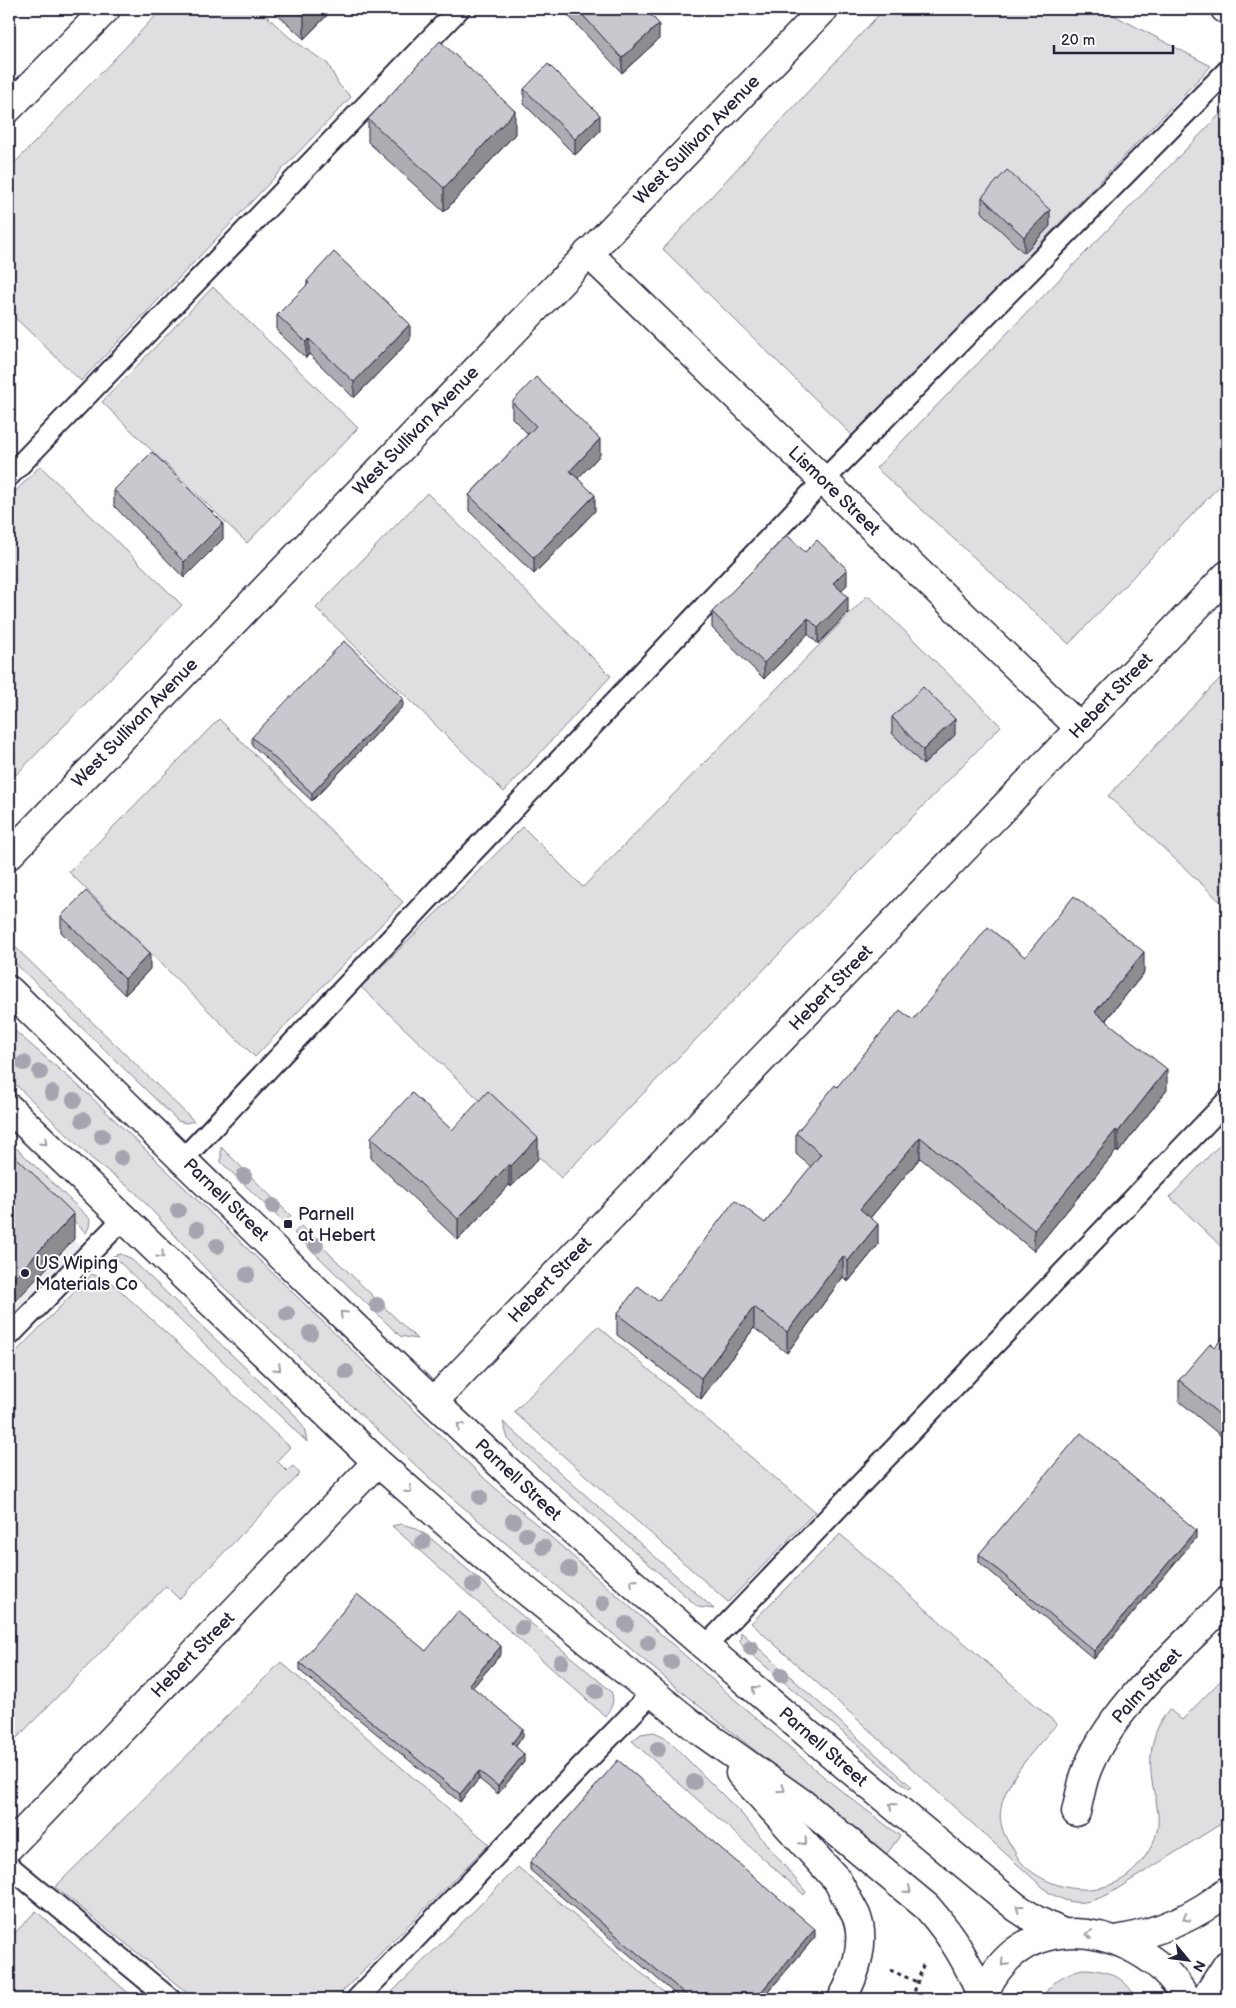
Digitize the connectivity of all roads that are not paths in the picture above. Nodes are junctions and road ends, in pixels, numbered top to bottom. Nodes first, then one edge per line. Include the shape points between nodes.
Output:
1 (106, 9) edge
2 (459, 9) edge
3 (824, 9) edge
4 (1227, 71) edge
5 (9, 108) edge
6 (588, 253) junction
7 (9, 476) edge
8 (824, 480) junction
9 (1227, 575) edge
10 (1080, 729) junction
11 (9, 855) edge
12 (9, 990) edge
13 (1227, 1101) edge
14 (9, 1108) edge
15 (183, 1159) junction
16 (123, 1219) junction
17 (9, 1336) edge
18 (434, 1401) junction
19 (377, 1462) junction
20 (1227, 1601) edge
21 (706, 1646) junction
22 (653, 1692) junction
23 (700, 1730) junction
24 (1076, 1812) dead end
25 (9, 1846) edge
26 (9, 1866) edge
27 (1227, 1891) edge
28 (1061, 1932) junction
29 (1116, 1940) junction
30 (1227, 1965) edge
31 (367, 1996) edge
32 (170, 1999) edge
33 (842, 1999) edge
34 (982, 1999) edge
35 (1186, 1999) edge
36 (1205, 1999) edge

1 - 5 street
2 - 7 lane
3 - 6 street, West Sullivan Avenue
4 - 8 lane
6 - 8 street, Lismore Street
6 - 11 street, West Sullivan Avenue
8 - 10 street, Lismore Street
8 - 15 lane
9 - 10 street, Hebert Street
10 - 18 street, Hebert Street
12 - 15 street, Parnell Street
13 - 21 lane
14 -> 16 street
18 -> 15 street, Parnell Street
16 - 17 lane
16 -> 19 street
21 -> 18 street, Parnell Street via 586,1542
19 -> 22 street via 498,1568
19 - 25 street, Hebert Street
20 - 24 street, Palm Street via 1132,1698 1105,1734 1085,1774
28 -> 21 street, Parnell Street via 1016,1907 880,1796
22 - 23 street
22 - 31 lane
23 -> 33 street via 821,1861 848,1898 858,1921 860,1941 855,1968
23 -> 34 street via 803,1804 927,1907 957,1946
26 - 32 lane
27 -> 29 street via 1172,1925
29 -> 28 street
28 -> 34 street via 1040,1937 1020,1948 992,1978
29 - 35 street via 1145,1954 1166,1971
30 - 36 street

